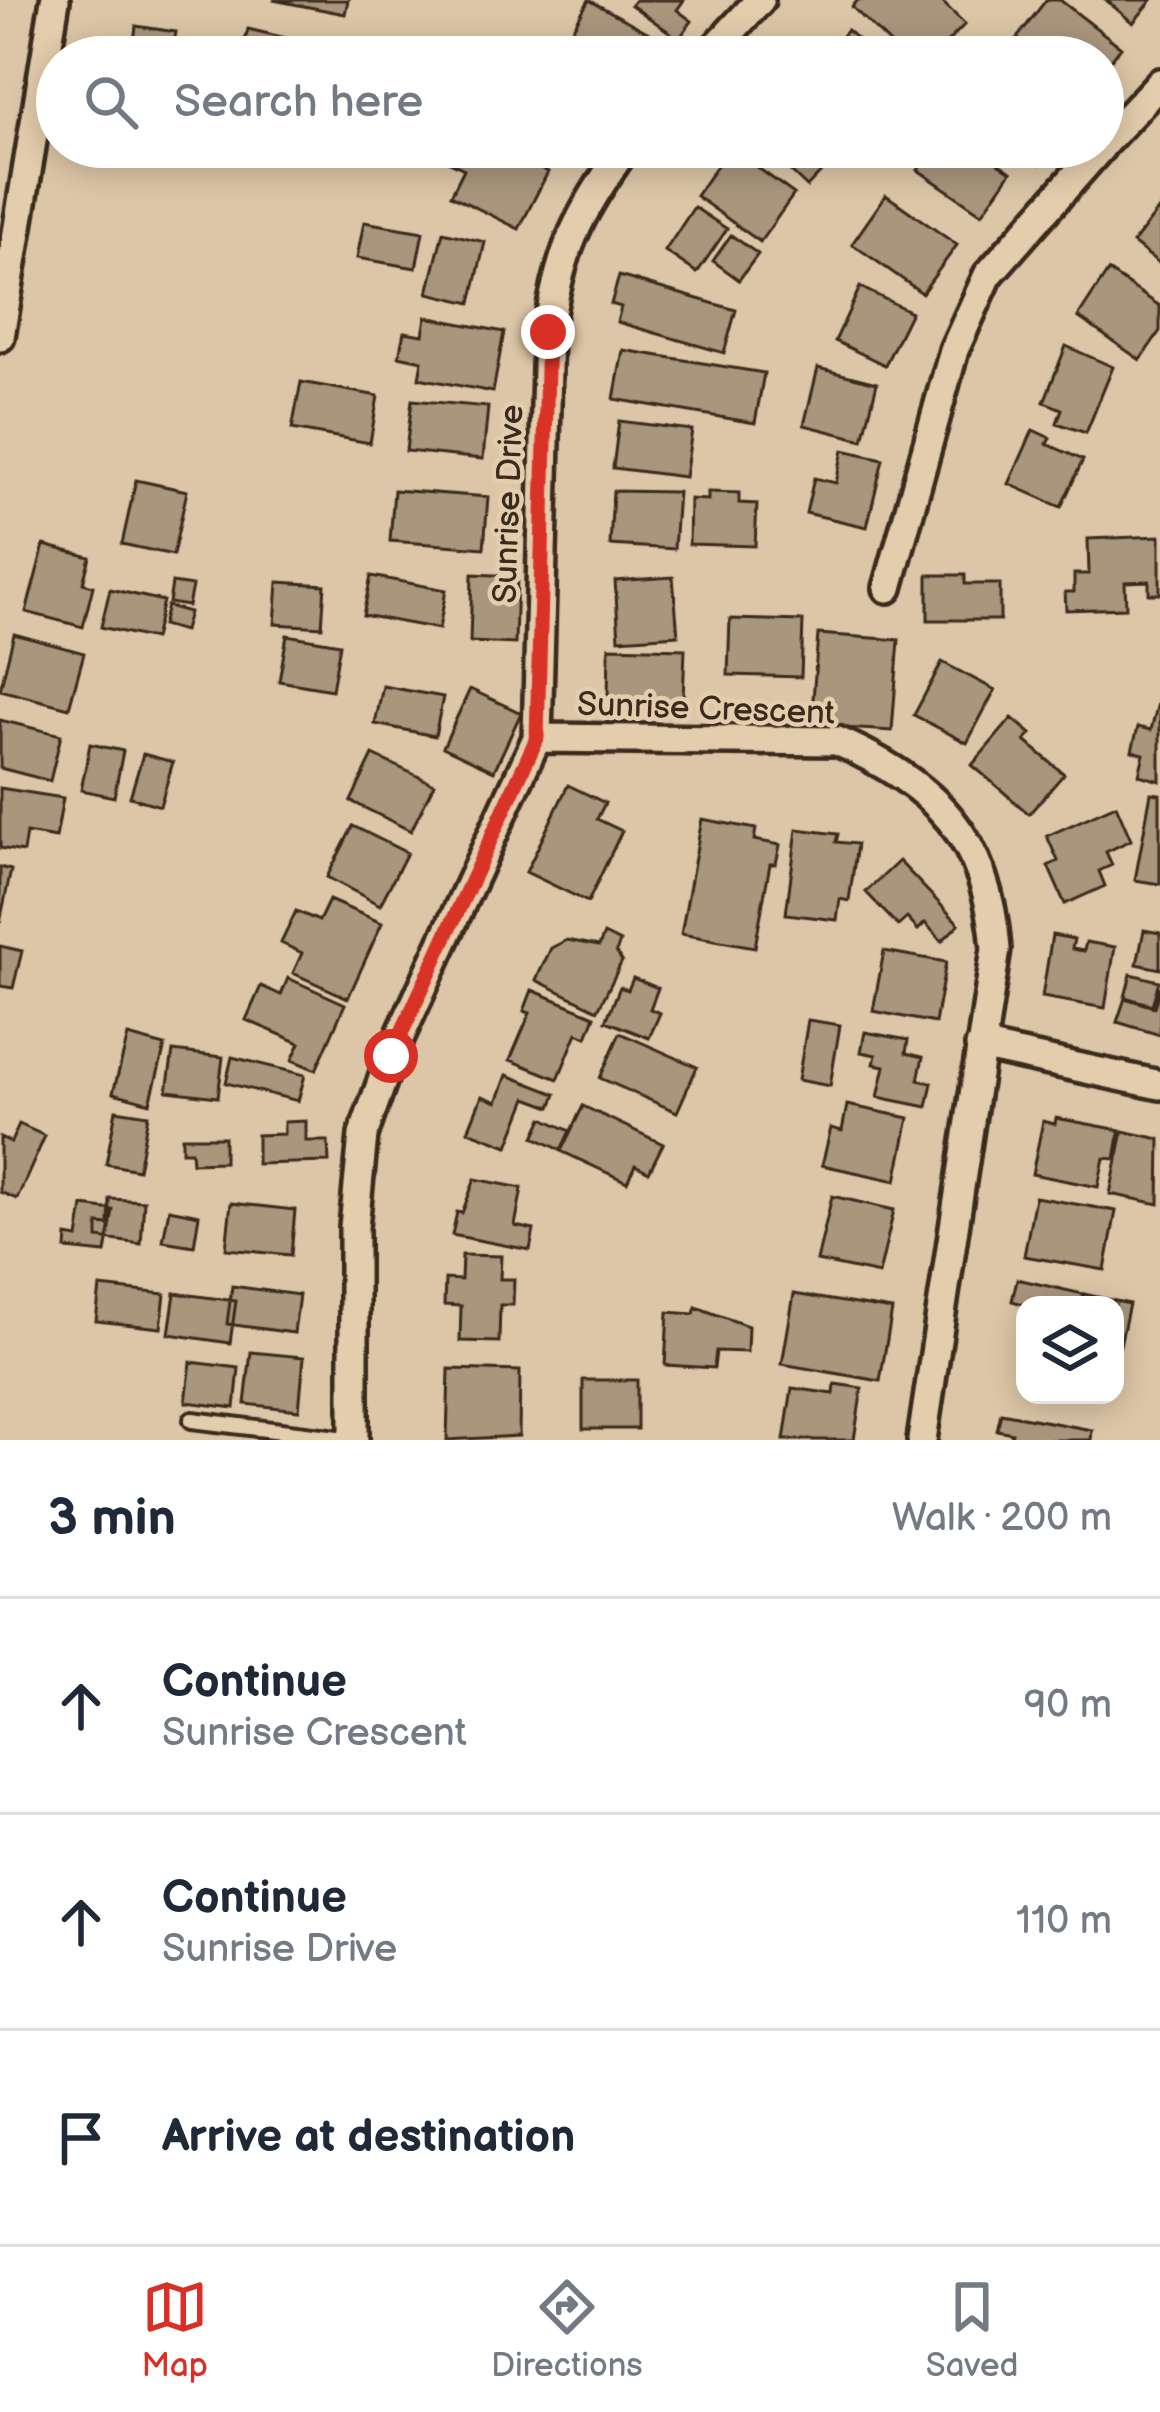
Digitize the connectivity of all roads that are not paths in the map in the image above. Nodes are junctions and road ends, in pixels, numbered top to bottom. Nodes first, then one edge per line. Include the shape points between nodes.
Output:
1 (55, 0) edge
2 (760, 0) edge
3 (49, 36) edge
4 (727, 36) edge
5 (1160, 83) edge
6 (36, 116) edge
7 (1124, 122) edge
8 (611, 168) edge
9 (1083, 168) edge
10 (0, 337) edge
11 (888, 588) dead end
12 (537, 738) junction
13 (980, 1046) junction
14 (1160, 1085) edge
15 (192, 1420) dead end
16 (354, 1440) edge
17 (922, 1440) edge

1 - 3 street
2 - 4 street
5 - 7 street
6 - 10 street
8 - 12 street, Sunrise Drive via 558,266 548,332
9 - 11 street via 988,275 954,350
12 - 13 street, Sunrise Crescent via 837,741 918,786 952,818 992,899 997,950
12 - 16 street, Sunrise Crescent via 391,1056 363,1135 354,1227
13 - 14 street
13 - 17 street, Sunrise Crescent
15 - 16 lane

